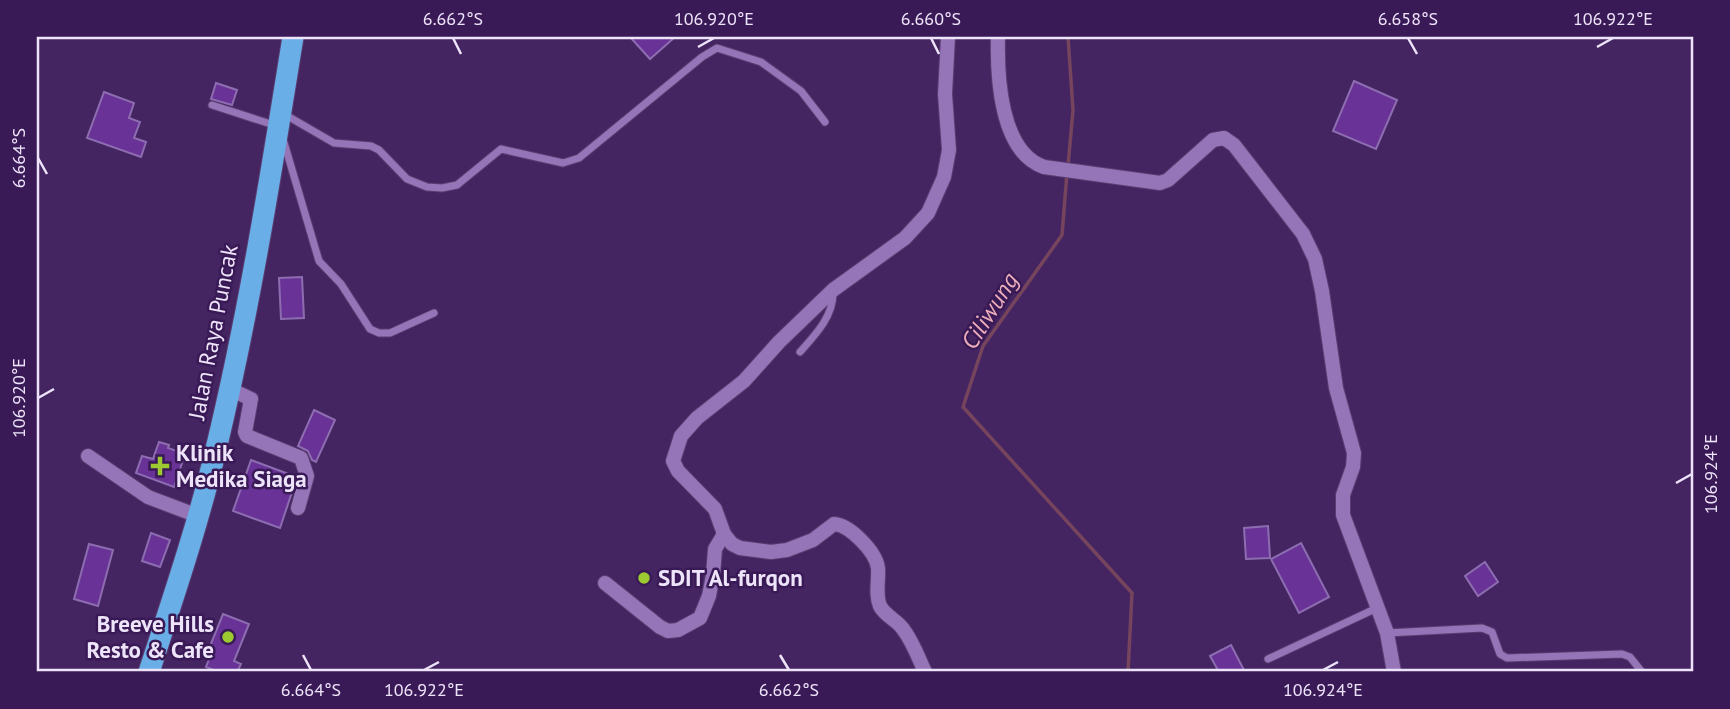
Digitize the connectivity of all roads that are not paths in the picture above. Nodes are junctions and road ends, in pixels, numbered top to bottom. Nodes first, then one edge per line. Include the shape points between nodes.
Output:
1 (293, 37) edge
2 (948, 37) edge
3 (998, 37) edge
4 (212, 105) dead end
5 (279, 119) junction
6 (825, 122) dead end
7 (833, 290) junction
8 (434, 313) dead end
9 (800, 352) dead end
10 (230, 389) junction
11 (88, 456) dead end
12 (298, 508) dead end
13 (198, 516) junction
14 (724, 534) junction
15 (604, 583) dead end
16 (1377, 608) junction
17 (1387, 633) junction
18 (1268, 659) dead end
19 (149, 672) edge
20 (925, 672) edge
21 (1394, 672) edge
22 (1642, 672) edge

1 - 5 highway, Jalan Raya Puncak
2 - 7 street via 944,94 949,150 936,199 905,238
3 - 16 street via 1001,90 1010,131 1029,160 1044,167 1160,183 1213,141 1227,139 1309,244 1322,291 1336,388 1354,453 1343,515
4 - 5 lane
5 - 6 lane via 334,143 371,146 407,179 436,188 457,185 500,149 563,163 579,158 717,48 761,62 801,91
5 - 8 lane via 319,261 337,278 366,324 379,333 390,333
5 - 10 highway, Jalan Raya Puncak
7 - 9 lane via 826,320
7 - 14 street via 744,381 697,418 678,442 676,468 715,509
10 - 12 street via 251,400 247,436 302,458 307,474
10 - 13 highway, Jalan Raya Puncak
11 - 13 street via 148,496
13 - 19 highway, Jalan Raya Puncak
14 - 15 street via 715,550 701,618 690,625 668,631
14 - 20 street via 740,548 778,552 805,544 831,525 843,526 873,555 880,606 905,632
16 - 17 street
16 - 18 lane
17 - 21 street
17 - 22 lane via 1482,628 1492,632 1500,654 1507,658 1622,654

